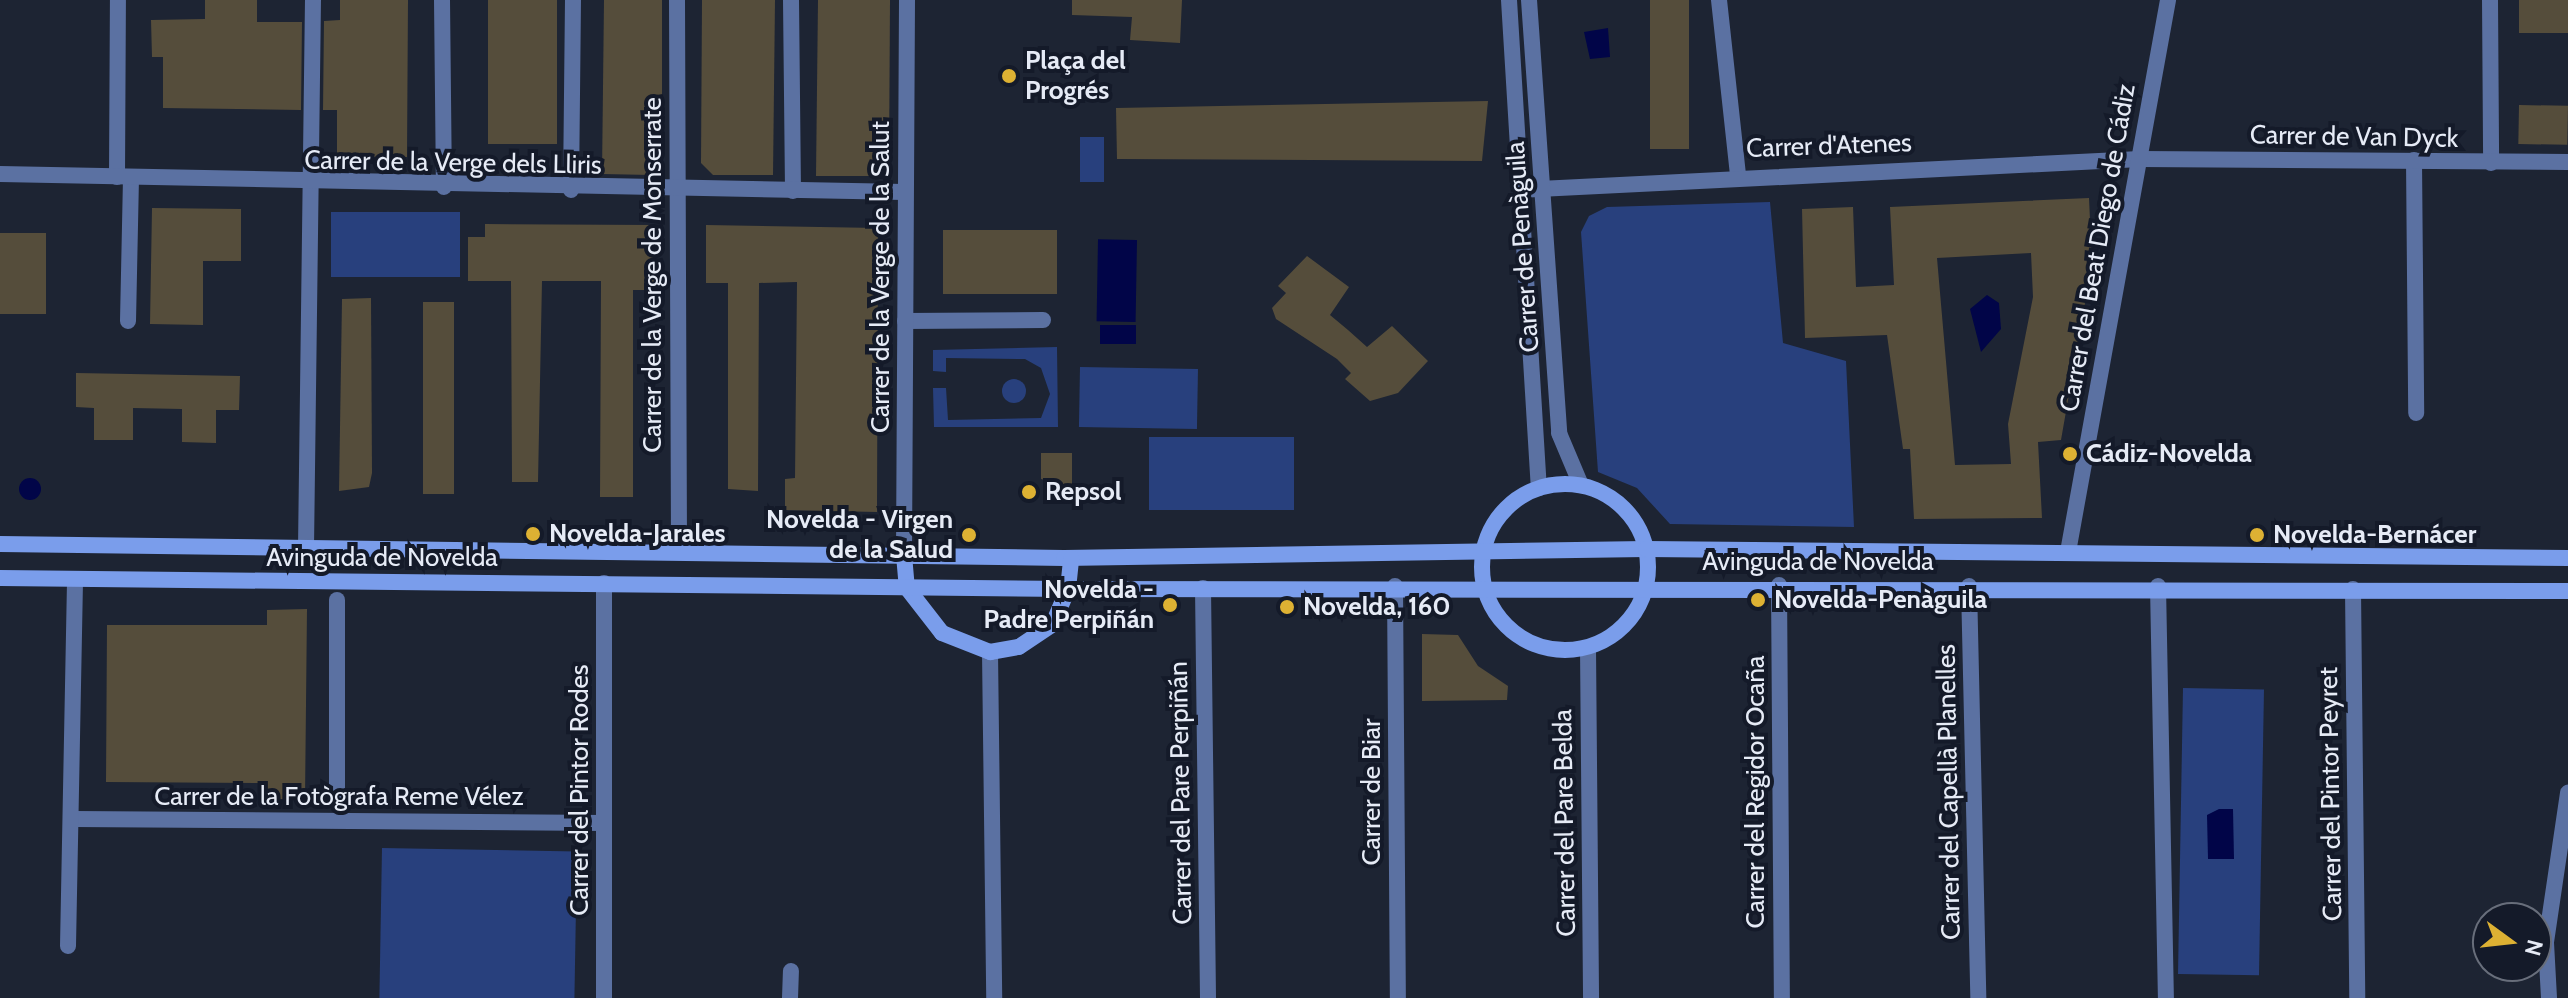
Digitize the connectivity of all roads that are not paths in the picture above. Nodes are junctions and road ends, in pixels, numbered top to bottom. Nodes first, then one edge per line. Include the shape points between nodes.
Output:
1 (118, 0) edge
2 (313, 0) edge
3 (442, 0) edge
4 (573, 0) edge
5 (677, 0) edge
6 (791, 0) edge
7 (907, 0) edge
8 (1509, 0) edge
9 (1529, 0) edge
10 (1719, 0) edge
11 (2168, 0) edge
12 (2490, 0) edge
13 (2140, 159) junction
14 (2414, 160) junction
15 (2568, 162) edge
16 (2491, 163) junction
17 (0, 174) edge
18 (1738, 174) junction
19 (124, 177) junction
20 (310, 185) junction
21 (444, 187) junction
22 (1544, 189) junction
23 (571, 190) junction
24 (674, 190) junction
25 (1521, 190) junction
26 (793, 191) junction
27 (904, 192) junction
28 (1043, 320) dead end
29 (128, 321) dead end
30 (905, 321) junction
31 (2416, 413) dead end
32 (1581, 485) junction
33 (1539, 488) junction
34 (0, 544) edge
35 (306, 548) junction
36 (1646, 549) junction
37 (679, 550) junction
38 (2068, 552) junction
39 (1482, 554) junction
40 (904, 555) junction
41 (1071, 558) junction
42 (2568, 558) edge
43 (0, 578) edge
44 (75, 581) junction
45 (604, 583) junction
46 (1483, 585) junction
47 (1779, 585) junction
48 (1395, 586) junction
49 (1646, 586) junction
50 (1969, 586) junction
51 (2158, 586) junction
52 (907, 588) junction
53 (1203, 588) junction
54 (1068, 589) junction
55 (2353, 589) junction
56 (2568, 591) edge
57 (337, 600) dead end
58 (1588, 648) junction
59 (990, 652) junction
60 (2568, 793) edge
61 (337, 803) dead end
62 (74, 819) junction
63 (604, 823) junction
64 (68, 946) dead end
65 (791, 971) dead end
66 (604, 998) edge
67 (790, 998) edge
68 (994, 998) edge
69 (1208, 998) edge
70 (1398, 998) edge
71 (1591, 998) edge
72 (1782, 998) edge
73 (1978, 998) edge
74 (2166, 998) edge
75 (2357, 998) edge
76 (2549, 998) edge

1 - 19 street
2 - 20 street
3 - 21 street
4 - 23 street
5 - 24 street, Carrer de la Verge de Monserrate
6 - 26 street
7 - 27 street, Carrer de la Verge de la Salut
8 - 25 street, Carrer de Penàguila
9 - 22 street, Carrer de Penàguila
10 - 18 street
11 - 13 street, Carrer del Beat Diego de Cádiz
12 - 16 street
13 - 14 street, Carrer de Van Dyck
13 - 18 street, Carrer d'Atenes
13 - 38 street, Carrer del Beat Diego de Cádiz
14 - 16 street, Carrer de Van Dyck
14 - 31 street
15 - 16 street, Carrer de Van Dyck
17 - 19 street, Carrer de la Verge dels Lliris
18 - 22 street, Carrer d'Atenes
19 - 20 street, Carrer de la Verge dels Lliris
19 - 29 street
20 - 21 street, Carrer de la Verge dels Lliris
20 - 35 street
21 - 23 street, Carrer de la Verge dels Lliris
22 - 25 street, Carrer d'Atenes
22 - 32 street, Carrer de Penàguila via 1559,433
23 - 24 street, Carrer de la Verge dels Lliris
24 - 26 street, Carrer de la Verge dels Lliris
24 - 37 street, Carrer de la Verge de Monserrate
25 - 33 street, Carrer de Penàguila
26 - 27 street, Carrer de la Verge dels Lliris
27 - 30 street, Carrer de la Verge de la Salut
28 - 30 street
30 - 40 street, Carrer de la Verge de la Salut
32 - 33 main road
32 - 36 main road via 1610,497 1638,527
33 - 39 main road via 1511,503
34 - 35 main road, Avinguda de Novelda
35 - 37 main road, Avinguda de Novelda
36 - 38 main road, Avinguda de Novelda
36 - 39 main road, Avinguda de Novelda
36 - 49 main road
37 - 40 main road, Avinguda de Novelda
38 - 42 main road, Avinguda de Novelda
39 - 41 main road, Avinguda de Novelda
39 - 46 main road
40 - 41 main road, Avinguda de Novelda
40 - 52 main road
41 - 54 main road
43 - 44 main road, Avinguda de Novelda
44 - 45 main road, Avinguda de Novelda
44 - 62 street
45 - 52 main road, Avinguda de Novelda
45 - 63 street, Carrer del Pintor Rodes
46 - 48 main road, Avinguda de Novelda
46 - 49 main road, Avinguda de Novelda
46 - 58 main road via 1497,617 1521,639 1552,650
47 - 49 main road, Avinguda de Novelda
47 - 50 main road, Avinguda de Novelda
47 - 72 street, Carrer del Regidor Ocaña
48 - 53 main road, Avinguda de Novelda
48 - 70 street, Carrer de Biar
49 - 58 main road via 1627,623
50 - 51 main road, Avinguda de Novelda
50 - 73 street, Carrer del Capellà Planelles
51 - 55 main road, Avinguda de Novelda
51 - 74 street
52 - 54 main road, Avinguda de Novelda
52 - 59 main road via 942,633
53 - 54 main road, Avinguda de Novelda
53 - 69 street, Carrer del Pare Perpiñán
54 - 59 main road via 1039,637
55 - 56 main road, Avinguda de Novelda
55 - 75 street, Carrer del Pintor Peyret
57 - 61 street
58 - 71 street, Carrer del Pare Belda
59 - 68 street
60 - 76 street via 2546,942
62 - 63 street, Carrer de la Fotògrafa Reme Vélez
62 - 64 street
63 - 66 street, Carrer del Pintor Rodes
65 - 67 street

